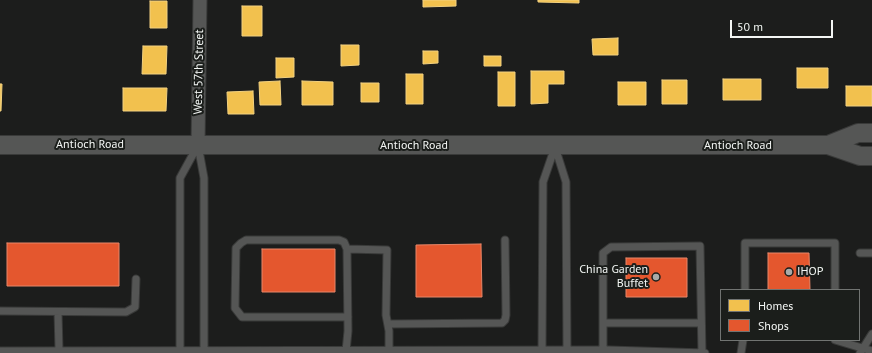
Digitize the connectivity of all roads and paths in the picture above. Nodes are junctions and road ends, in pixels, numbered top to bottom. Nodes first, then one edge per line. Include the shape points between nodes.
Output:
1 (200, 0) edge
2 (872, 133) edge
3 (0, 145) edge
4 (198, 145) junction
5 (828, 145) junction
6 (555, 146) junction
7 (872, 156) edge
8 (505, 240) dead end
9 (347, 249) junction
10 (860, 253) dead end
11 (872, 253) edge
12 (136, 279) dead end
13 (745, 289) edge
14 (835, 289) edge
15 (0, 311) edge
16 (58, 312) junction
17 (348, 317) junction
18 (603, 323) junction
19 (701, 323) junction
20 (388, 324) junction
21 (872, 334) edge
22 (743, 341) edge
23 (837, 341) edge
24 (59, 350) junction
25 (180, 350) junction
26 (204, 350) junction
27 (542, 350) junction
28 (567, 350) junction
29 (603, 350) junction
30 (0, 351) edge
31 (346, 351) junction
32 (389, 351) junction
33 (861, 351) edge
34 (872, 351) edge
35 (702, 353) edge
36 (705, 353) edge
37 (741, 353) edge

1 - 4 street, West 57th Street
2 - 5 main road, Antioch Road via 858,133
3 - 4 main road, Antioch Road
4 - 6 main road, Antioch Road
4 - 25 lane via 180,178
4 - 26 lane via 204,178
5 - 6 main road, Antioch Road
5 - 7 main road, Antioch Road via 860,156
6 - 27 lane via 543,182
6 - 28 lane via 566,182
8 - 20 lane via 506,315 502,323
9 - 17 lane
9 - 17 lane via 344,242 339,240 246,240 236,248 235,308 242,317
9 - 20 lane via 387,250
10 - 11 lane
12 - 16 lane via 135,307 132,310
13 - 14 lane via 745,243 835,243
15 - 16 lane
16 - 24 lane
17 - 31 lane
18 - 19 lane
18 - 19 lane via 603,253 611,247 700,246
18 - 29 lane
19 - 35 lane
20 - 32 lane
21 - 33 lane
22 - 37 lane
23 - 33 lane
24 - 25 lane
24 - 30 lane
25 - 26 lane
26 - 31 lane
27 - 28 lane
27 - 32 lane
28 - 29 lane
29 - 35 lane
31 - 32 lane
33 - 34 lane
35 - 36 lane

